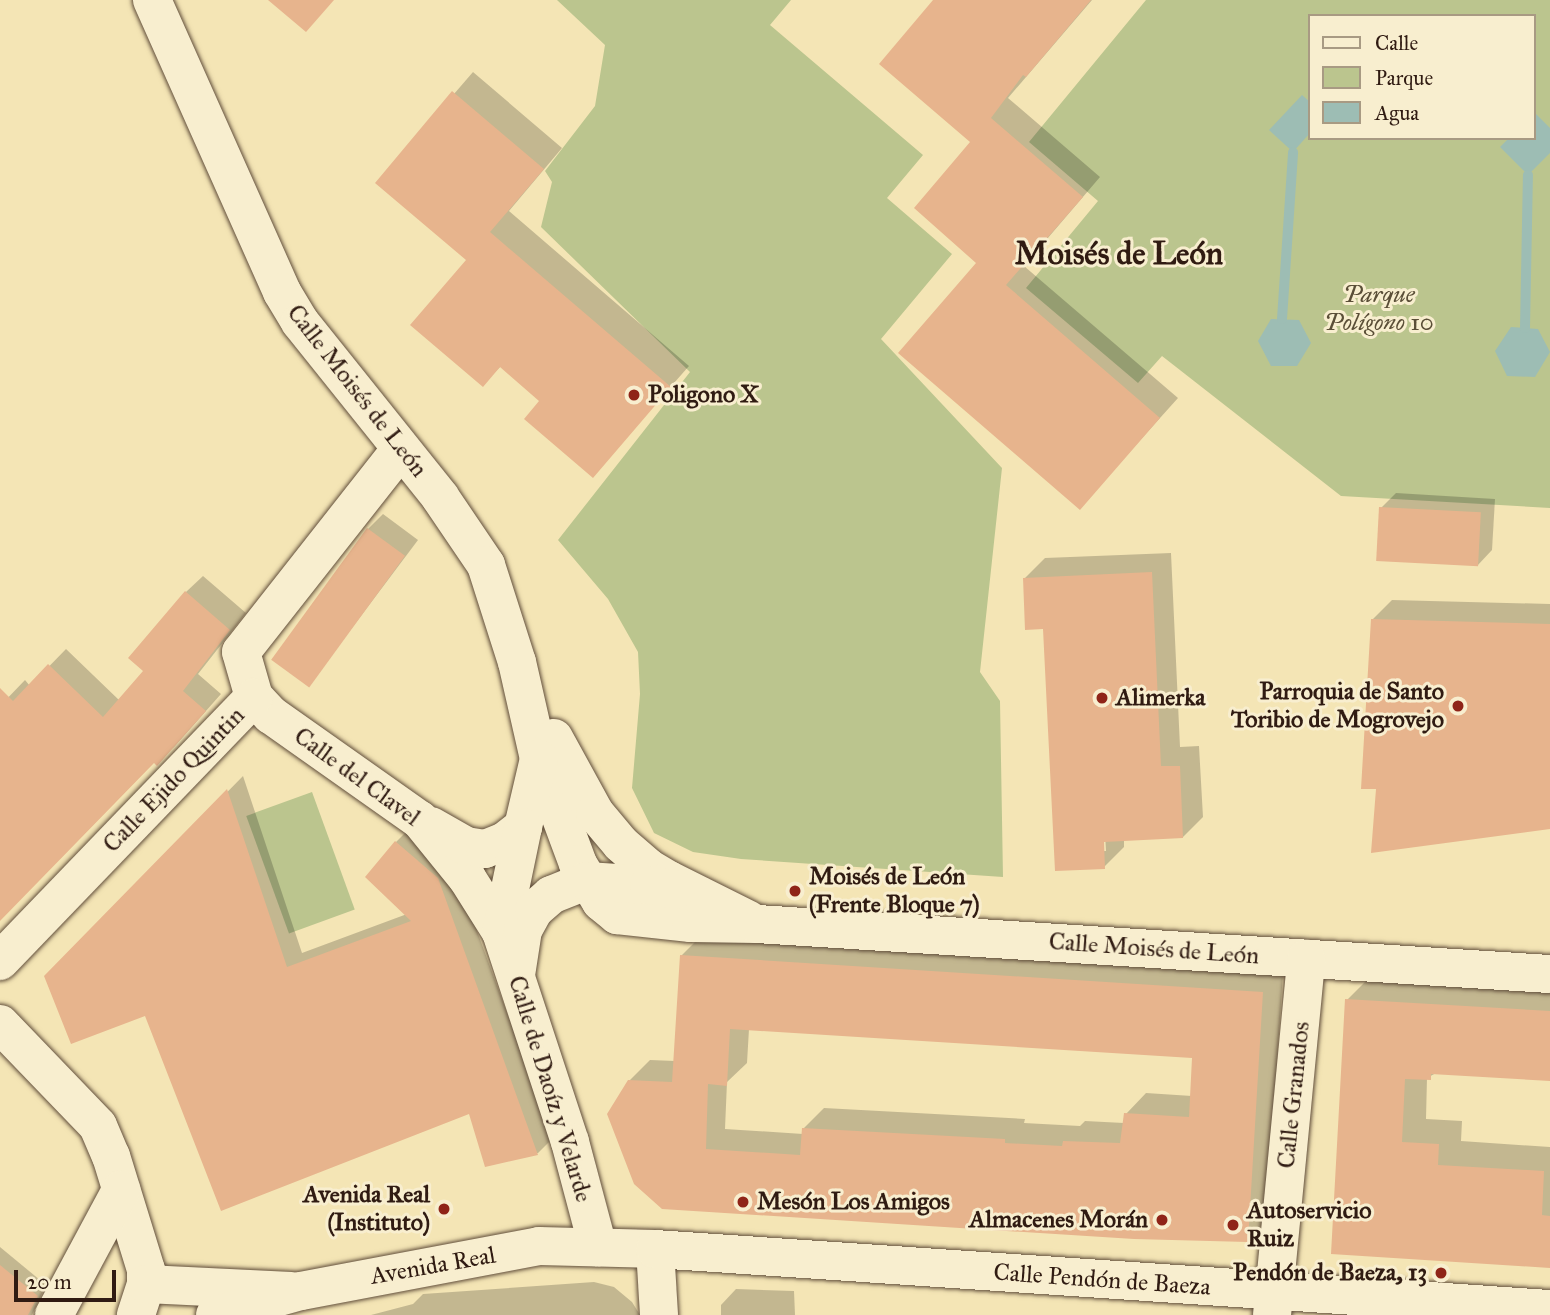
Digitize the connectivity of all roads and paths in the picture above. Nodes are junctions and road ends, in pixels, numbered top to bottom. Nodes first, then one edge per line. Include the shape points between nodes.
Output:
1 (152, 0) edge
2 (401, 450) junction
3 (517, 662) junction
4 (254, 697) junction
5 (540, 759) junction
6 (420, 820) junction
7 (523, 827) junction
8 (586, 881) junction
9 (698, 895) junction
10 (757, 924) junction
11 (501, 932) junction
12 (1306, 959) junction
13 (0, 961) edge
14 (1550, 974) edge
15 (515, 978) junction
16 (0, 1024) edge
17 (121, 1190) junction
18 (598, 1247) junction
19 (654, 1249) junction
20 (300, 1291) junction
21 (141, 1299) edge
22 (1272, 1303) edge
23 (1550, 1309) edge
24 (54, 1315) edge
25 (215, 1315) edge
26 (659, 1315) edge

1 - 2 street, Calle Moisés de León via 282,292 300,322
2 - 3 street, Calle Moisés de León via 486,565
2 - 4 street, Calle Ejido Quintin via 241,652
3 - 5 street, Calle Moisés de León
3 - 9 street, Calle Moisés de León via 596,813 647,867
4 - 6 street, Calle del Clavel via 271,715
4 - 13 street, Calle Ejido Quintin
5 - 7 street, Calle Moisés de León
5 - 8 street, Calle Moisés de León
6 - 7 street via 466,846 485,849
6 - 11 street, Calle del Clavel via 467,878
7 - 11 street, Calle Moisés de León
8 - 9 street, Calle Moisés de León via 649,885
8 - 10 street, Calle Moisés de León via 617,915
8 - 15 street, Calle Moisés de León via 551,895 534,910 523,930
9 - 10 street, Calle Moisés de León
10 - 12 street, Calle Moisés de León
11 - 15 street, Calle de Daoíz y Velarde
12 - 14 street, Calle Moisés de León
12 - 22 street, Calle Granados
15 - 18 street, Calle de Daoíz y Velarde via 570,1142
16 - 17 street via 98,1126
17 - 21 street via 146,1270
17 - 24 street
18 - 19 street, Avenida Real
18 - 20 street, Avenida Real via 539,1247
19 - 22 street, Calle Pendón de Baeza
19 - 26 street
20 - 21 street
20 - 25 street, Avenida Real
22 - 23 street, Calle Pendón de Baeza

